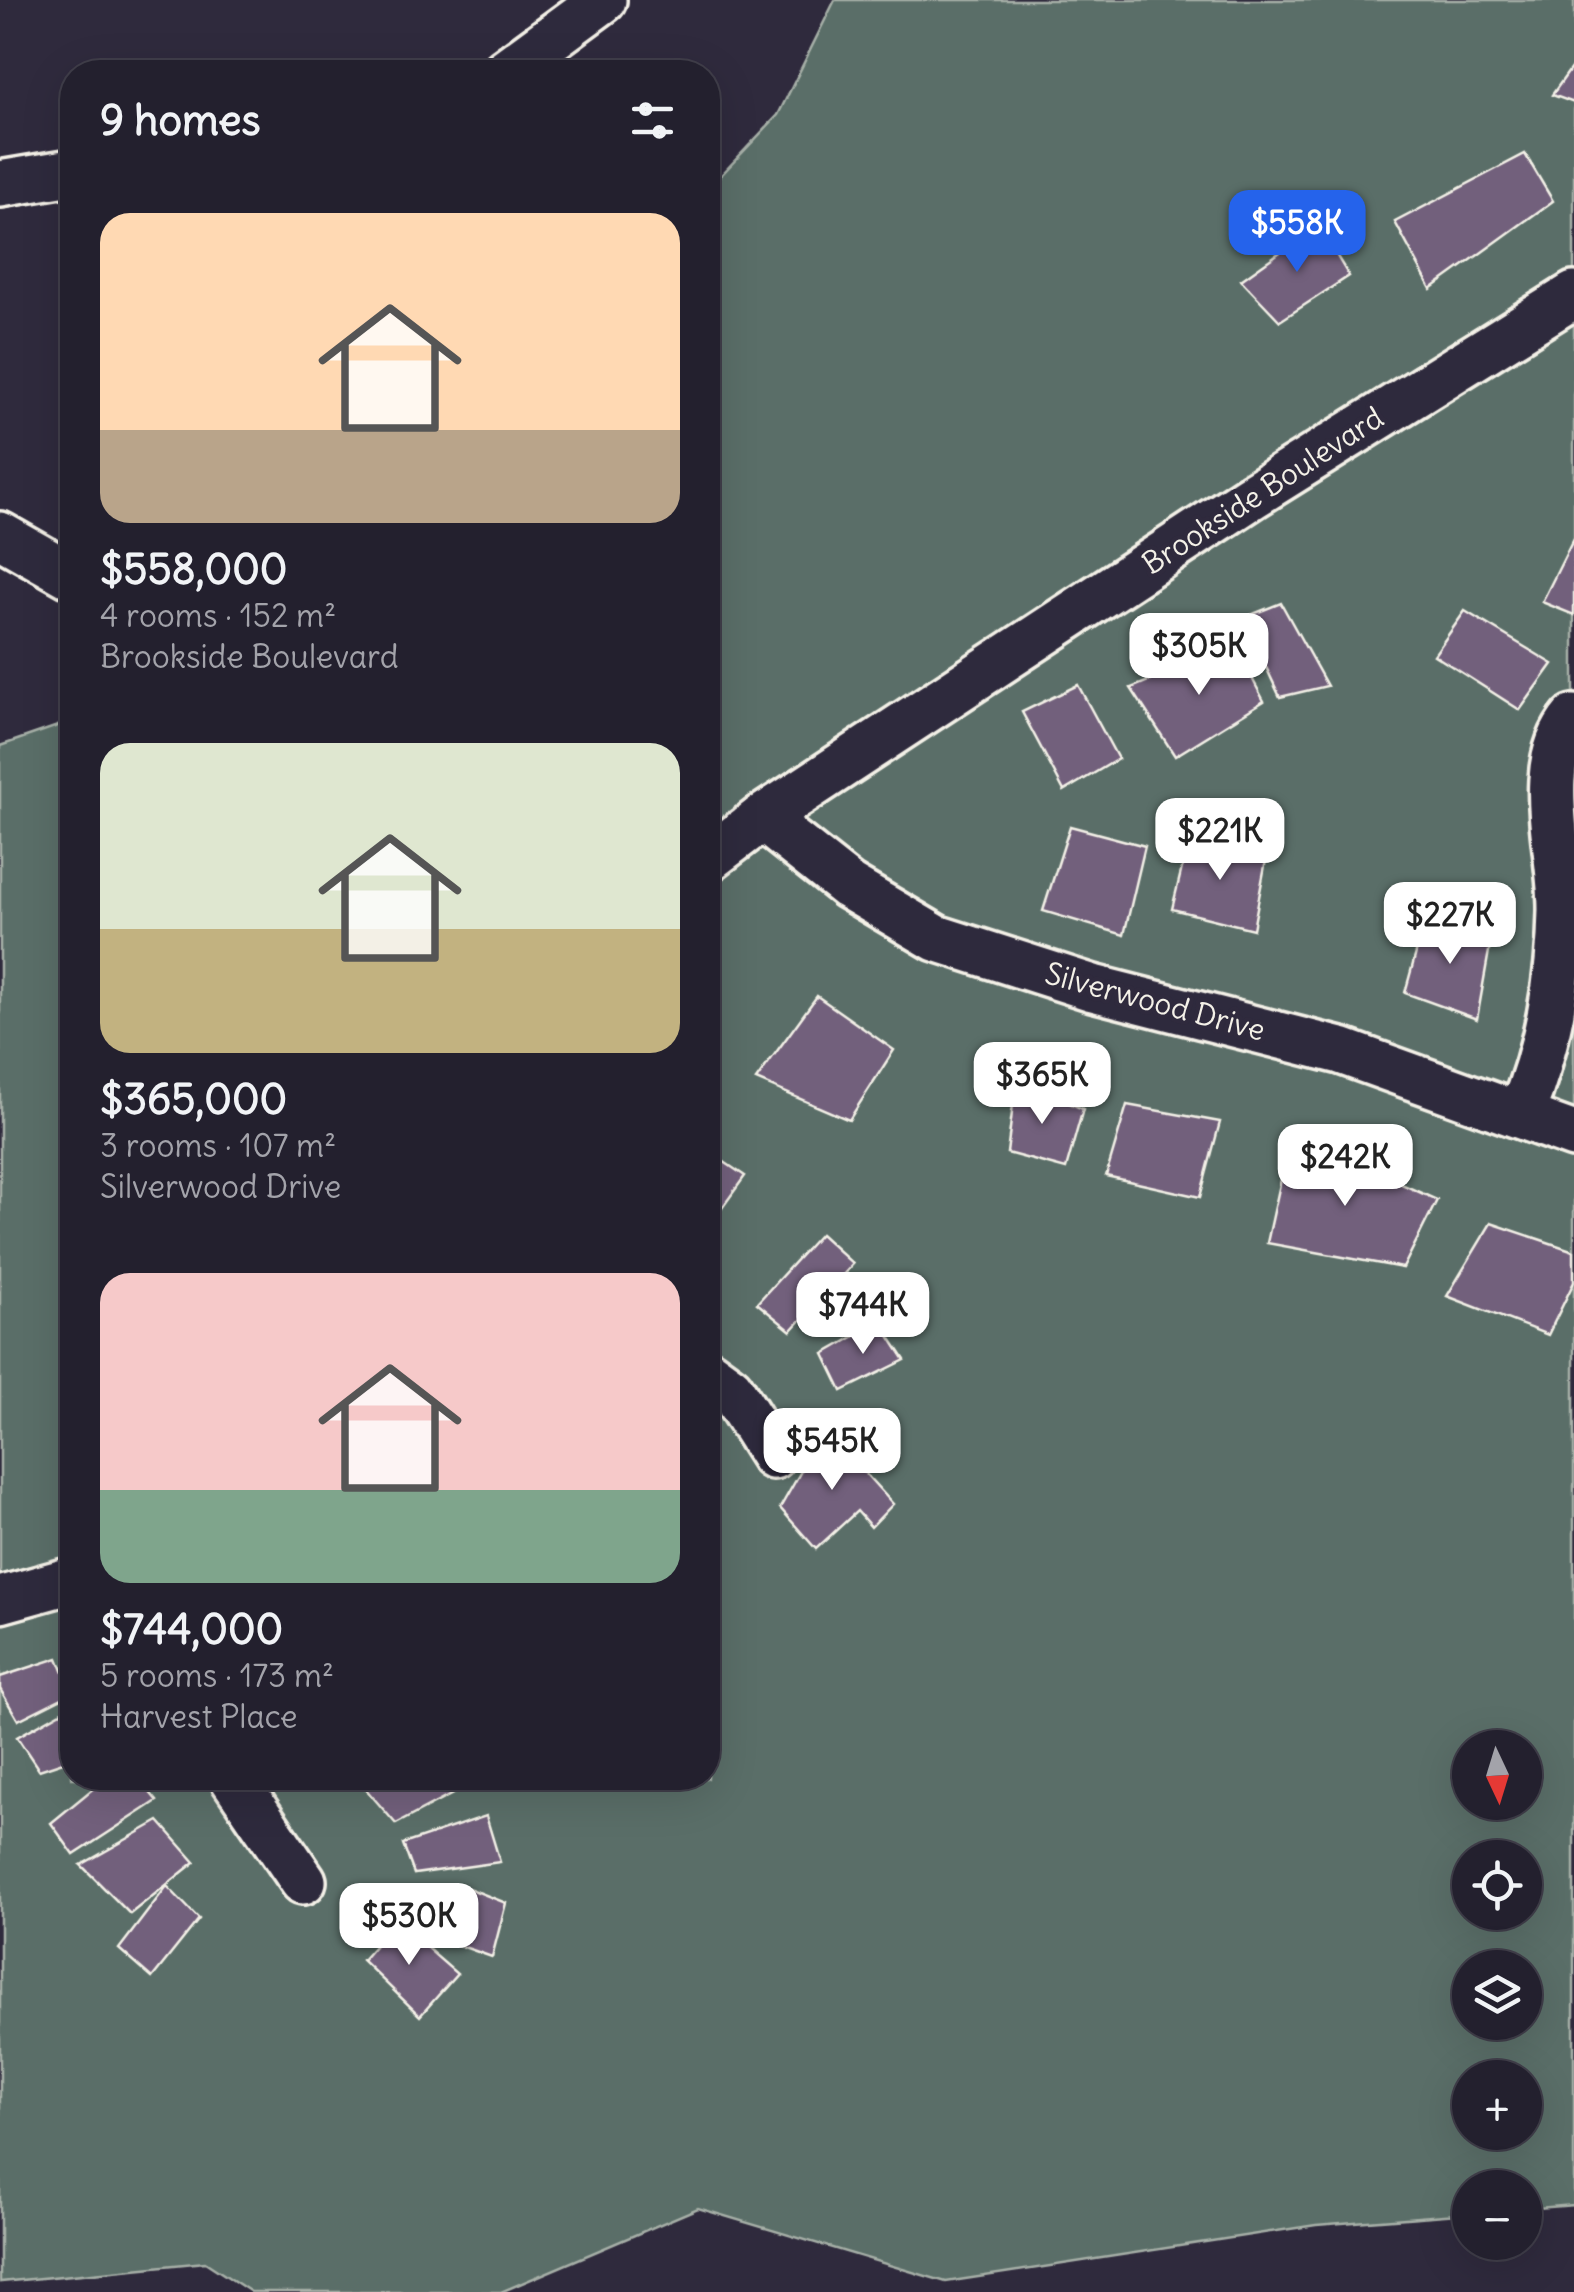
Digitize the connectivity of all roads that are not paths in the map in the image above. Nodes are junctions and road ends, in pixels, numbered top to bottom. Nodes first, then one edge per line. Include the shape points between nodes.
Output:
1 (603, 0) edge
2 (521, 60) edge
3 (60, 174) edge
4 (0, 184) edge
5 (1574, 295) edge
6 (0, 534) edge
7 (60, 569) edge
8 (1574, 718) edge
9 (762, 818) junction
10 (720, 850) edge
11 (1522, 1113) junction
12 (1574, 1135) edge
13 (720, 1381) edge
14 (772, 1456) dead end
15 (60, 1583) edge
16 (0, 1600) edge
17 (240, 1790) edge
18 (303, 1881) dead end

1 - 2 street
3 - 4 street
5 - 9 street, Brookside Boulevard via 1252,496
6 - 7 street
8 - 11 street via 1555,744 1562,912 1547,1034
9 - 10 street, Brookside Boulevard
9 - 11 street, Silverwood Drive via 848,886 936,938 1094,988 1341,1052
11 - 12 street, Silverwood Drive
13 - 14 street
15 - 16 street
17 - 18 street

